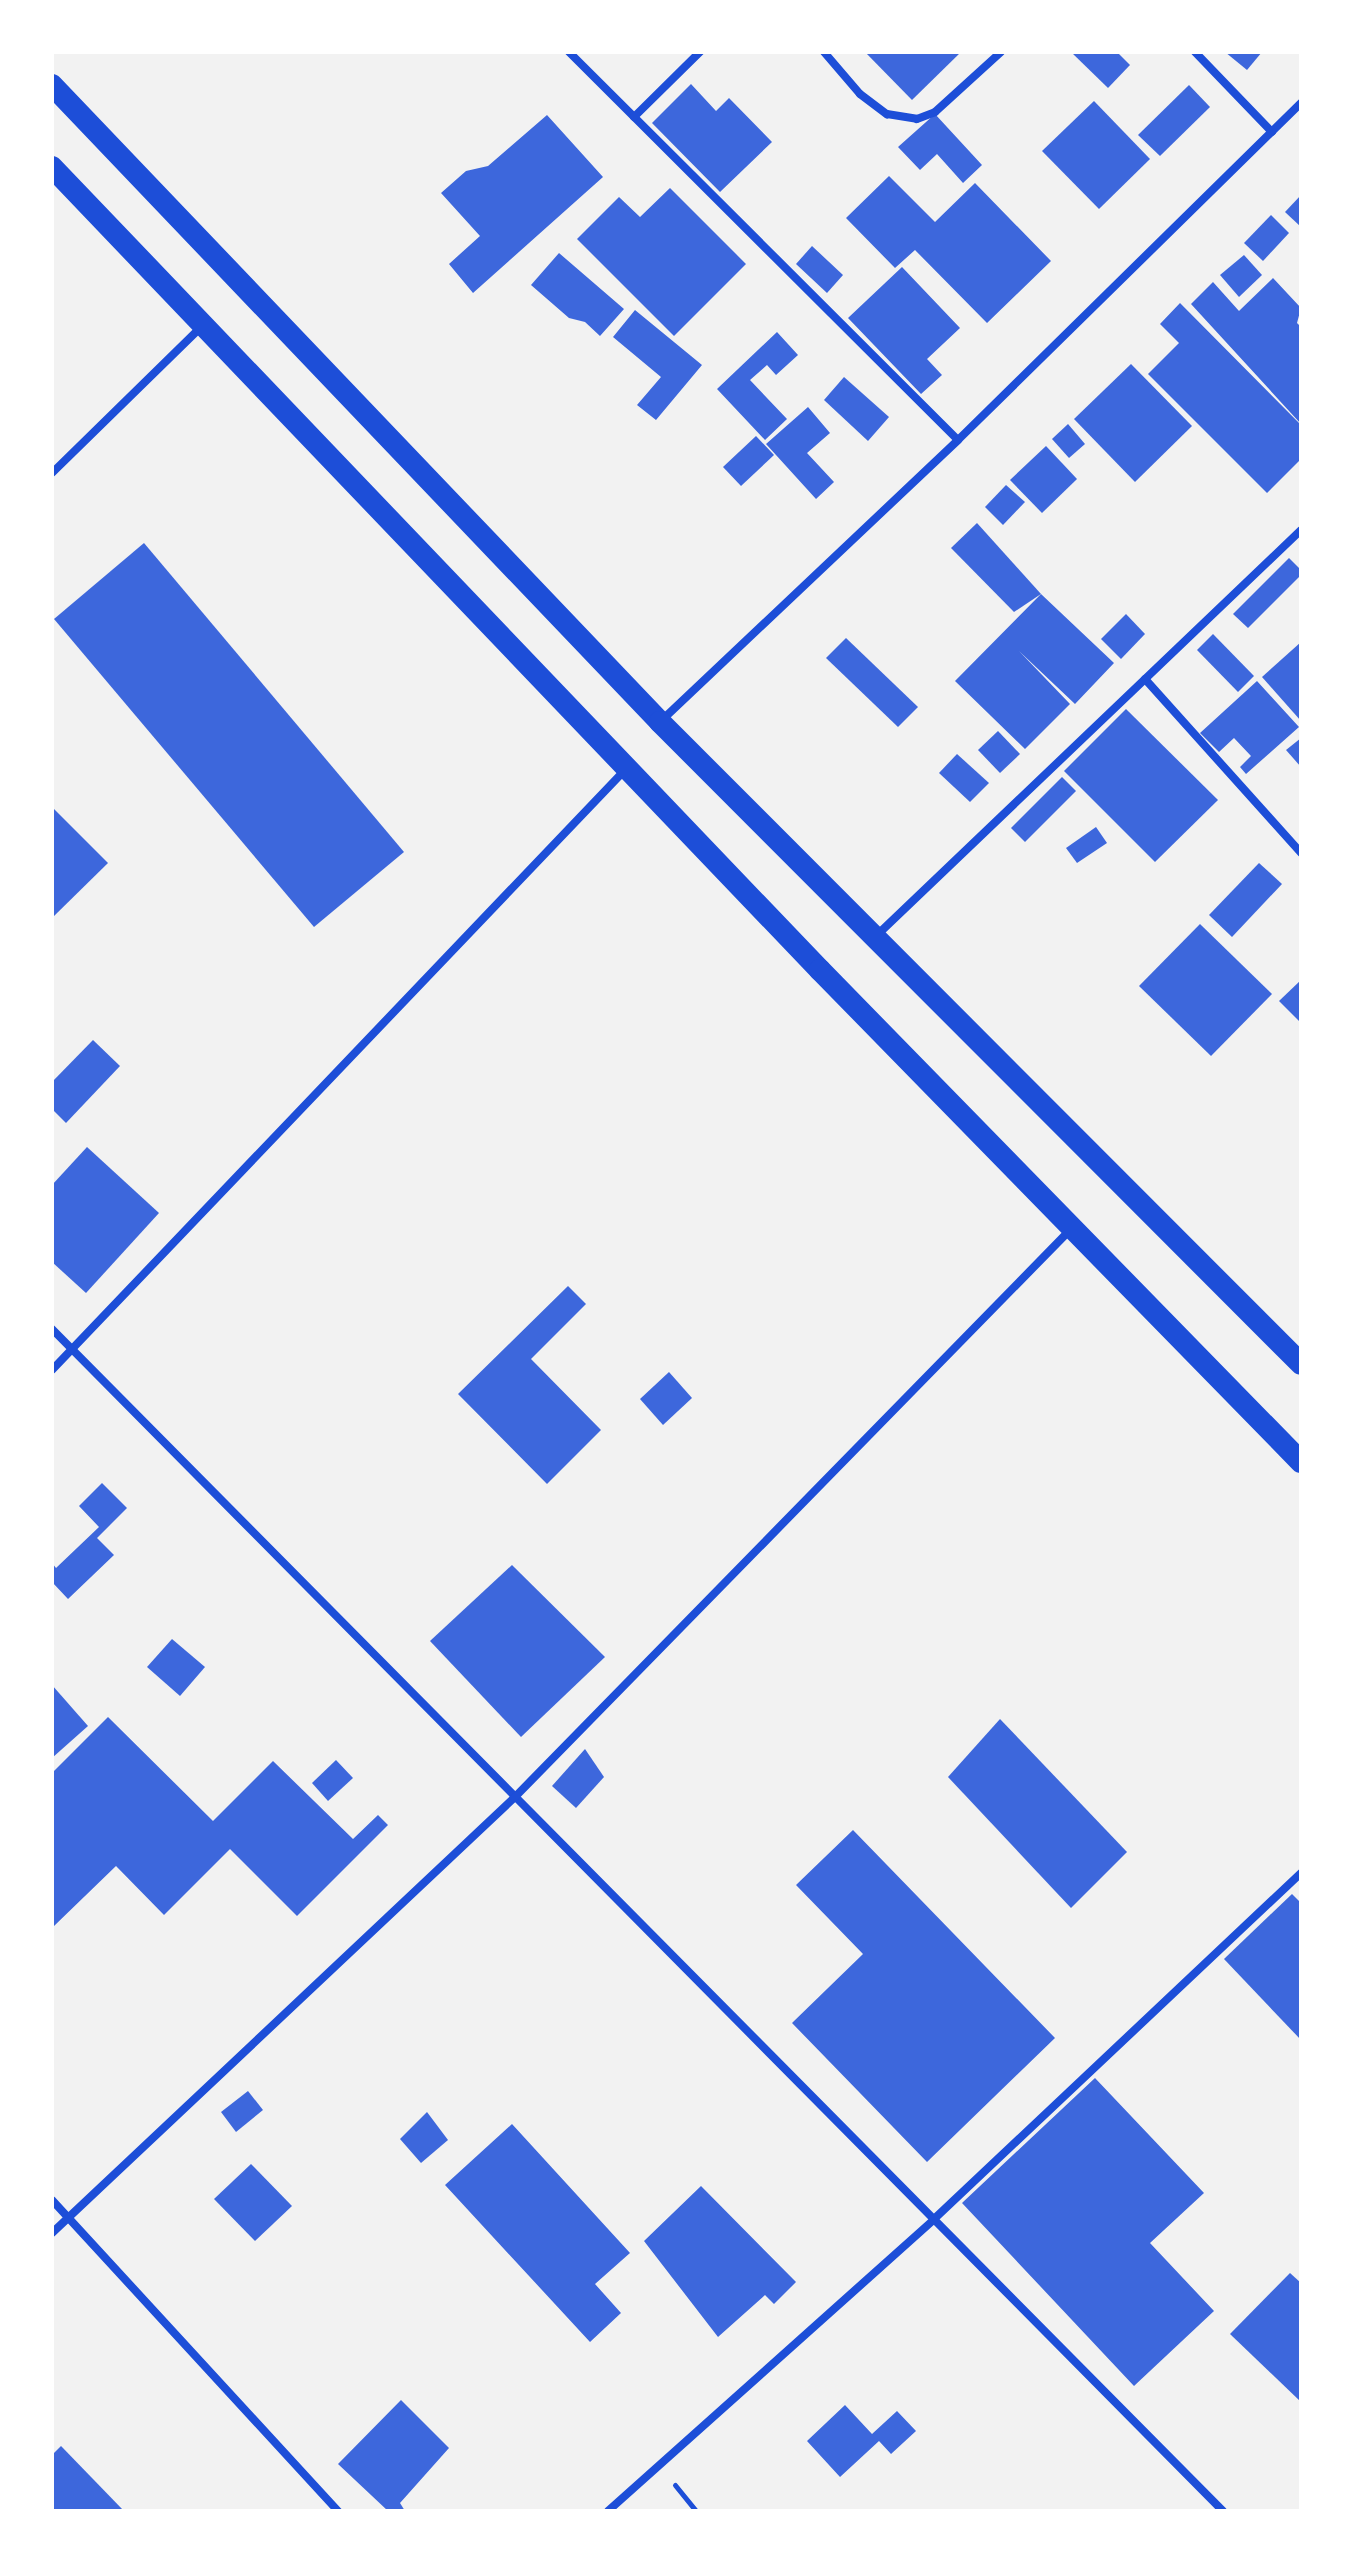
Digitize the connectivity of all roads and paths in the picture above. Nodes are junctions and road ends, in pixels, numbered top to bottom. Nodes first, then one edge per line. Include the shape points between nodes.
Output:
1 (569, 52) edge
2 (700, 52) edge
3 (824, 52) edge
4 (1001, 52) edge
5 (1195, 52) edge
6 (52, 85) edge
7 (1301, 103) edge
8 (634, 117) junction
9 (1272, 132) junction
10 (52, 167) edge
11 (203, 325) junction
12 (958, 440) junction
13 (52, 473) edge
14 (1301, 530) edge
15 (1145, 679) junction
16 (660, 722) junction
17 (628, 768) junction
18 (1301, 853) edge
19 (874, 938) junction
20 (1073, 1227) junction
21 (52, 1329) edge
22 (72, 1351) junction
23 (1301, 1364) edge
24 (52, 1370) edge
25 (1301, 1462) edge
26 (514, 1798) junction
27 (1301, 1873) edge
28 (52, 2200) edge
29 (68, 2217) junction
30 (933, 2220) junction
31 (52, 2233) edge
32 (338, 2511) edge
33 (608, 2511) edge
34 (1223, 2511) edge

1 - 8 street
2 - 8 street
3 - 4 street via 860,94 887,114 917,119 935,112
5 - 9 street
6 - 16 highway
7 - 9 street
8 - 12 street
9 - 12 street
10 - 11 highway
11 - 13 street
11 - 17 highway
12 - 16 street
14 - 15 street
15 - 18 street
15 - 19 street
16 - 19 highway
17 - 20 highway
17 - 22 street
19 - 23 highway
20 - 25 highway
20 - 26 street
21 - 22 street
22 - 24 street
22 - 26 street
26 - 29 street
26 - 30 street
27 - 30 street
28 - 29 street
29 - 31 street
29 - 32 street
30 - 33 street
30 - 34 street

